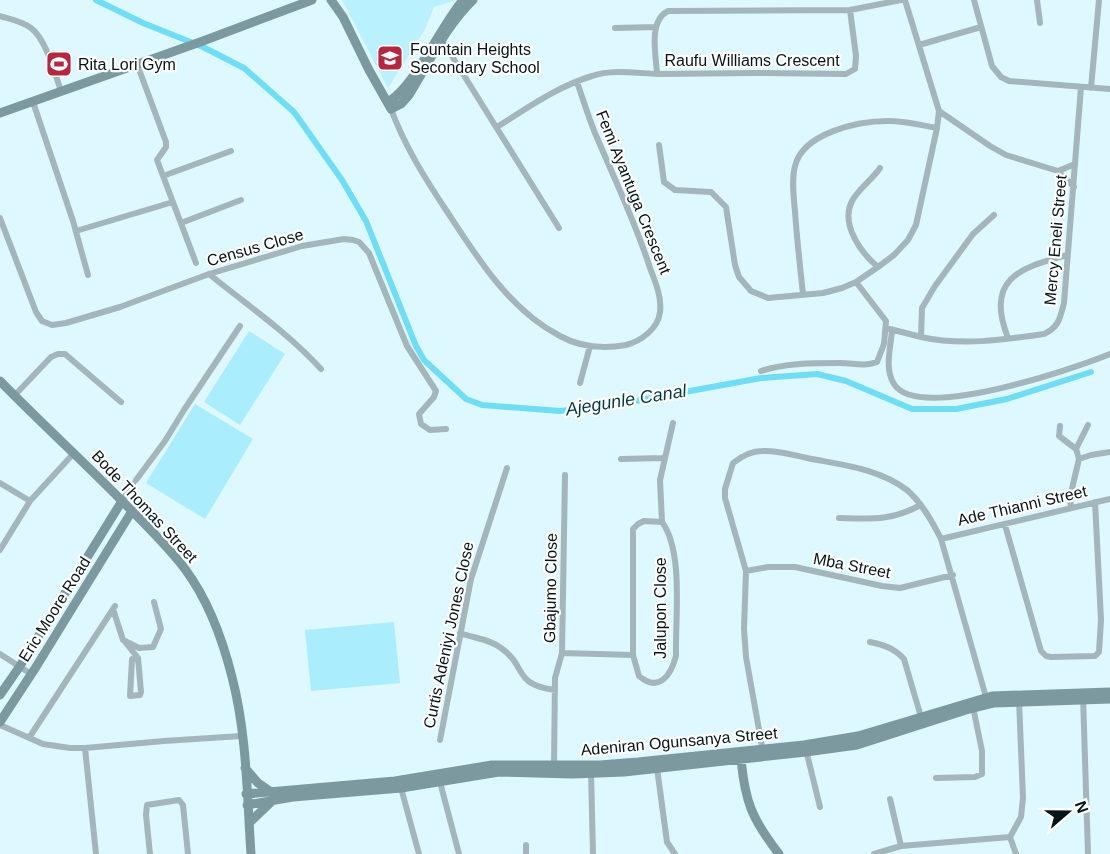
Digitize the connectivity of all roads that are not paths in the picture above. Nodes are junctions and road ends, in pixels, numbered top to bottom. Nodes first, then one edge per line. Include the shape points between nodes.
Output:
1 (312, 0) edge
2 (331, 0) edge
3 (463, 0) edge
4 (473, 0) edge
5 (903, 0) edge
6 (974, 0) edge
7 (1037, 0) edge
8 (1099, 0) edge
9 (850, 10) junction
10 (0, 16) edge
11 (1040, 23) dead end
12 (656, 27) junction
13 (981, 27) junction
14 (615, 28) dead end
15 (440, 37) junction
16 (919, 45) junction
17 (137, 64) junction
18 (657, 74) junction
19 (576, 82) junction
20 (1081, 87) junction
21 (1092, 88) junction
22 (1110, 89) edge
23 (62, 91) junction
24 (33, 102) junction
25 (391, 110) junction
26 (939, 111) junction
27 (0, 113) edge
28 (497, 127) junction
29 (937, 128) junction
30 (659, 145) dead end
31 (231, 151) dead end
32 (1075, 164) junction
33 (880, 168) dead end
34 (1058, 171) junction
35 (163, 176) junction
36 (1074, 187) junction
37 (241, 200) dead end
38 (173, 202) junction
39 (994, 215) dead end
40 (0, 218) edge
41 (181, 222) junction
42 (559, 228) dead end
43 (76, 231) junction
44 (1067, 255) junction
45 (196, 263) dead end
46 (878, 267) junction
47 (209, 274) junction
48 (88, 275) dead end
49 (856, 282) junction
50 (803, 294) junction
51 (240, 326) dead end
52 (889, 329) junction
53 (921, 337) junction
54 (1008, 338) junction
55 (590, 346) junction
56 (1110, 354) edge
57 (877, 362) junction
58 (889, 368) junction
59 (321, 369) dead end
60 (760, 371) dead end
61 (0, 381) edge
62 (580, 383) dead end
63 (14, 396) junction
64 (121, 402) dead end
65 (674, 423) dead end
66 (1088, 425) dead end
67 (1060, 426) dead end
68 (446, 429) dead end
69 (1076, 449) junction
70 (1110, 452) edge
71 (74, 453) junction
72 (664, 458) junction
73 (621, 459) dead end
74 (1079, 459) junction
75 (507, 468) dead end
76 (565, 475) dead end
77 (0, 483) edge
78 (1110, 499) edge
79 (30, 501) junction
80 (122, 501) junction
81 (1095, 502) junction
82 (921, 505) junction
83 (1071, 508) junction
84 (132, 511) junction
85 (839, 518) dead end
86 (662, 522) junction
87 (1005, 525) junction
88 (941, 539) junction
89 (0, 550) edge
90 (746, 572) junction
91 (953, 575) junction
92 (154, 602) dead end
93 (460, 633) junction
94 (123, 640) junction
95 (870, 642) dead end
96 (562, 653) junction
97 (0, 654) edge
98 (633, 655) junction
99 (138, 658) junction
100 (20, 666) junction
101 (31, 674) junction
102 (555, 690) junction
103 (1110, 692) edge
104 (0, 695) edge
105 (1083, 696) junction
106 (986, 697) junction
107 (1019, 698) junction
108 (1110, 699) edge
109 (972, 705) junction
110 (921, 717) junction
111 (0, 724) edge
112 (241, 736) junction
113 (29, 738) junction
114 (440, 740) dead end
115 (86, 748) junction
116 (805, 748) junction
117 (763, 752) junction
118 (741, 759) junction
119 (245, 768) junction
120 (657, 768) junction
121 (554, 769) junction
122 (591, 769) junction
123 (936, 778) dead end
124 (440, 782) junction
125 (370, 787) junction
126 (401, 788) junction
127 (246, 794) junction
128 (272, 796) junction
129 (890, 799) dead end
130 (248, 805) junction
131 (820, 807) dead end
132 (249, 823) junction
133 (1010, 837) junction
134 (526, 845) dead end
135 (901, 846) junction
136 (96, 854) edge
137 (150, 854) edge
138 (188, 854) edge
139 (251, 854) edge
140 (419, 854) edge
141 (459, 854) edge
142 (526, 854) edge
143 (593, 854) edge
144 (675, 854) edge
145 (779, 854) edge
146 (874, 854) edge
147 (1016, 854) edge
148 (1088, 854) edge

1 - 17 main road
2 - 25 main road
3 - 15 main road
4 - 15 main road
5 - 9 street, Raufu Williams Crescent
5 - 16 street
6 - 13 street
7 - 11 street
8 - 21 street
9 - 12 street, Raufu Williams Crescent via 668,11 659,17
9 - 18 street, Raufu Williams Crescent via 856,56 855,69 846,74
10 - 23 street via 30,27 39,36
12 - 14 street
12 - 18 street, Raufu Williams Crescent
13 - 16 street
13 - 20 street via 992,66 1000,77
15 - 25 main road
15 - 28 street
16 - 26 street
17 - 23 main road
17 - 35 street via 166,142 157,160
18 - 19 street via 610,73
19 - 28 street
19 - 55 street, Femi Ayantuga Crescent via 644,248 658,291 660,312 645,337 614,347
20 - 21 street
20 - 32 street, Mercy Eneli Street
21 - 22 street
23 - 24 main road
24 - 27 main road
24 - 43 street
25 - 55 street, Femi Ayantuga Crescent via 413,157 492,278 531,317 559,336
26 - 29 street
26 - 34 street via 990,147
28 - 42 street
29 - 46 street via 916,225 908,240
29 - 50 street via 875,121 833,132 804,149 795,166 793,191
30 - 50 street via 664,182 675,190 711,192 726,207 735,265 745,285 768,298
31 - 35 street
32 - 34 street
32 - 36 street, Mercy Eneli Street
33 - 46 street via 856,194 848,211 862,252
34 - 36 street
35 - 38 street
36 - 44 street, Mercy Eneli Street
37 - 41 street
38 - 41 street
38 - 43 street
39 - 53 street via 973,234 935,286 922,308
40 - 47 street, Census Close via 36,312 42,321 52,325 120,307
41 - 45 street
43 - 48 street
44 - 54 street, Mercy Eneli Street via 1064,303 1058,324 1044,333
44 - 54 street via 1029,267 1007,284 999,307
46 - 49 street
47 - 59 street via 278,327
47 - 68 street, Census Close via 302,246 344,239 359,242 369,253 413,358 436,391 419,414 421,424 430,430
49 - 50 street via 823,293
49 - 52 street
51 - 80 street
52 - 53 street, Mercy Eneli Street
52 - 57 street
52 - 58 street
53 - 54 street, Mercy Eneli Street via 960,341
55 - 62 street
56 - 58 street via 1014,385 937,398 901,391 895,386
57 - 58 street
57 - 60 street via 785,365
61 - 63 main road, Bode Thomas Street
63 - 64 street via 51,357 65,354
63 - 71 main road, Bode Thomas Street
65 - 72 street, Jalupon Close
66 - 69 street
67 - 69 street via 1059,436
69 - 74 street
70 - 74 street
71 - 79 street
71 - 80 main road, Bode Thomas Street
72 - 73 street
72 - 86 street, Jalupon Close via 660,480
74 - 83 street
75 - 93 street, Curtis Adeniyi Jones Close via 478,552
76 - 96 street, Gbajumo Close
77 - 79 street
78 - 81 street, Ade Thianni Street
79 - 89 street
80 - 84 main road, Bode Thomas Street
80 - 100 main road, Eric Moore Road
81 - 83 street, Ade Thianni Street
81 - 87 street via 1101,632 1095,656 1051,657 1041,651
82 - 85 street via 888,518
82 - 88 street
82 - 90 street via 905,489 868,470 777,452 748,453 733,463 725,489
83 - 87 street, Ade Thianni Street
84 - 101 main road, Eric Moore Road
84 - 112 main road, Bode Thomas Street via 167,547 200,595 225,651
86 - 98 street, Jalupon Close via 644,522 633,529
86 - 98 street, Jalupon Close via 668,530 676,565 673,669 669,676 648,682 639,676
87 - 88 street, Ade Thianni Street
88 - 91 street
90 - 91 street, Mba Street via 795,567 900,588
90 - 117 street via 746,657
91 - 106 street
92 - 94 street via 161,629 153,647 139,648
93 - 102 street via 500,646 526,681
93 - 114 street, Curtis Adeniyi Jones Close
94 - 99 street
94 - 113 street via 114,608
95 - 110 street via 886,646 904,658
96 - 98 street, Jalupon Close
96 - 102 street, Gbajumo Close
97 - 100 street
99 - 99 street via 132,659 130,696 141,692
100 - 101 street
100 - 104 main road, Eric Moore Road
101 - 111 main road, Eric Moore Road
102 - 121 street, Gbajumo Close
103 - 105 main road, Adeniran Ogunsanya Street
105 - 107 main road, Adeniran Ogunsanya Street
105 - 108 main road, Adeniran Ogunsanya Street
105 - 148 street
106 - 107 main road, Adeniran Ogunsanya Street
106 - 109 main road, Adeniran Ogunsanya Street
107 - 109 main road, Adeniran Ogunsanya Street
107 - 133 street via 1023,798 1021,817
109 - 110 main road, Adeniran Ogunsanya Street
109 - 116 main road, Adeniran Ogunsanya Street via 857,745
109 - 123 street via 984,764 982,774
110 - 116 main road, Adeniran Ogunsanya Street
111 - 113 street
112 - 115 street
112 - 119 main road, Bode Thomas Street
113 - 115 street via 54,747
115 - 136 street
116 - 117 main road, Adeniran Ogunsanya Street
116 - 131 street
117 - 118 main road, Adeniran Ogunsanya Street
117 - 122 main road, Adeniran Ogunsanya Street
118 - 120 main road, Adeniran Ogunsanya Street
118 - 145 main road via 744,790 754,818
119 - 127 main road, Bode Thomas Street
119 - 128 main road
120 - 122 main road, Adeniran Ogunsanya Street
120 - 144 street via 666,842
121 - 122 main road, Adeniran Ogunsanya Street
121 - 124 main road, Adeniran Ogunsanya Street via 499,772
121 - 125 main road, Adeniran Ogunsanya Street via 492,765
122 - 143 street
124 - 126 main road, Adeniran Ogunsanya Street
124 - 141 street
125 - 126 main road, Adeniran Ogunsanya Street
125 - 128 main road, Adeniran Ogunsanya Street
126 - 140 street
127 - 128 main road, Adeniran Ogunsanya Street
127 - 130 main road, Bode Thomas Street
128 - 130 main road, Adeniran Ogunsanya Street
128 - 132 main road
129 - 135 street
130 - 132 main road, Bode Thomas Street
132 - 139 main road, Bode Thomas Street
133 - 135 street
133 - 147 street
134 - 142 street
135 - 146 street
137 - 138 street via 147,805 179,800 183,805

